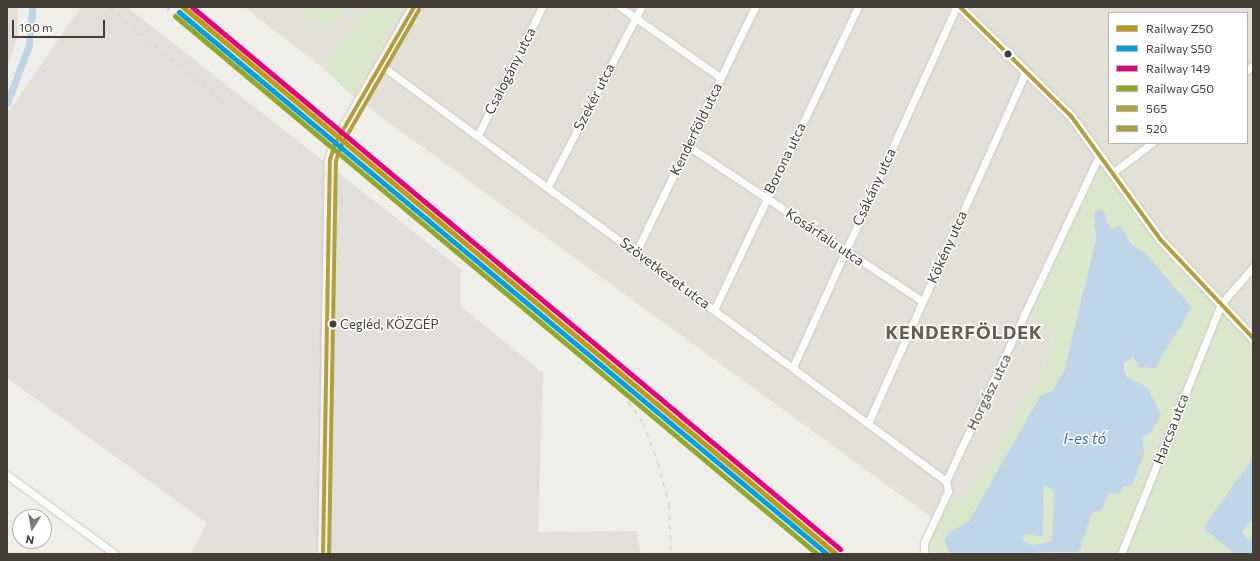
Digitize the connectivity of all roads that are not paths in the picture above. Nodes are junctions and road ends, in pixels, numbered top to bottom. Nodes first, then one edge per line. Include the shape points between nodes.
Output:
1 (414, 7) edge
2 (542, 7) edge
3 (620, 7) edge
4 (641, 7) edge
5 (755, 7) edge
6 (858, 7) edge
7 (956, 7) edge
8 (960, 7) edge
9 (635, 18) junction
10 (382, 66) junction
11 (1026, 71) junction
12 (721, 78) junction
13 (478, 135) junction
14 (1151, 144) edge
15 (688, 146) junction
16 (1100, 154) junction
17 (1112, 173) junction
18 (548, 186) junction
19 (766, 198) junction
20 (845, 251) junction
21 (636, 252) junction
22 (1253, 267) edge
23 (922, 301) junction
24 (1221, 304) junction
25 (714, 310) junction
26 (1253, 338) edge
27 (793, 367) junction
28 (868, 423) junction
29 (7, 475) edge
30 (946, 481) junction
31 (115, 554) edge
32 (323, 554) edge
33 (924, 554) edge
34 (1121, 554) edge

1 - 10 main road
2 - 13 street, Csalogány utca
3 - 9 street
4 - 9 street, Szekér utca
5 - 12 street, Kenderföld utca
6 - 19 street, Borona utca
7 - 20 street, Csákány utca
8 - 11 street
9 - 12 street
9 - 18 street, Szekér utca
10 - 13 street, Szövetkezet utca
10 - 32 main road via 333,148 329,165
11 - 16 street via 1071,116
11 - 23 street, Kökény utca
12 - 15 street, Kenderföld utca
13 - 18 street, Szövetkezet utca
14 - 17 street
15 - 19 street, Kosárfalu utca
15 - 21 street, Kenderföld utca
16 - 17 street
16 - 30 street, Horgász utca
17 - 24 street via 1160,239
18 - 21 street, Szövetkezet utca
19 - 20 street, Kosárfalu utca
19 - 25 street, Borona utca
20 - 23 street, Kosárfalu utca
20 - 27 street, Csákány utca
21 - 25 street, Szövetkezet utca
22 - 24 street, Harcsa utca
23 - 28 street, Kökény utca
24 - 26 street
24 - 34 street, Harcsa utca
25 - 27 street, Szövetkezet utca
27 - 28 street, Szövetkezet utca
28 - 30 street, Szövetkezet utca
29 - 31 street
30 - 33 street, Horgász utca via 948,491 924,543

